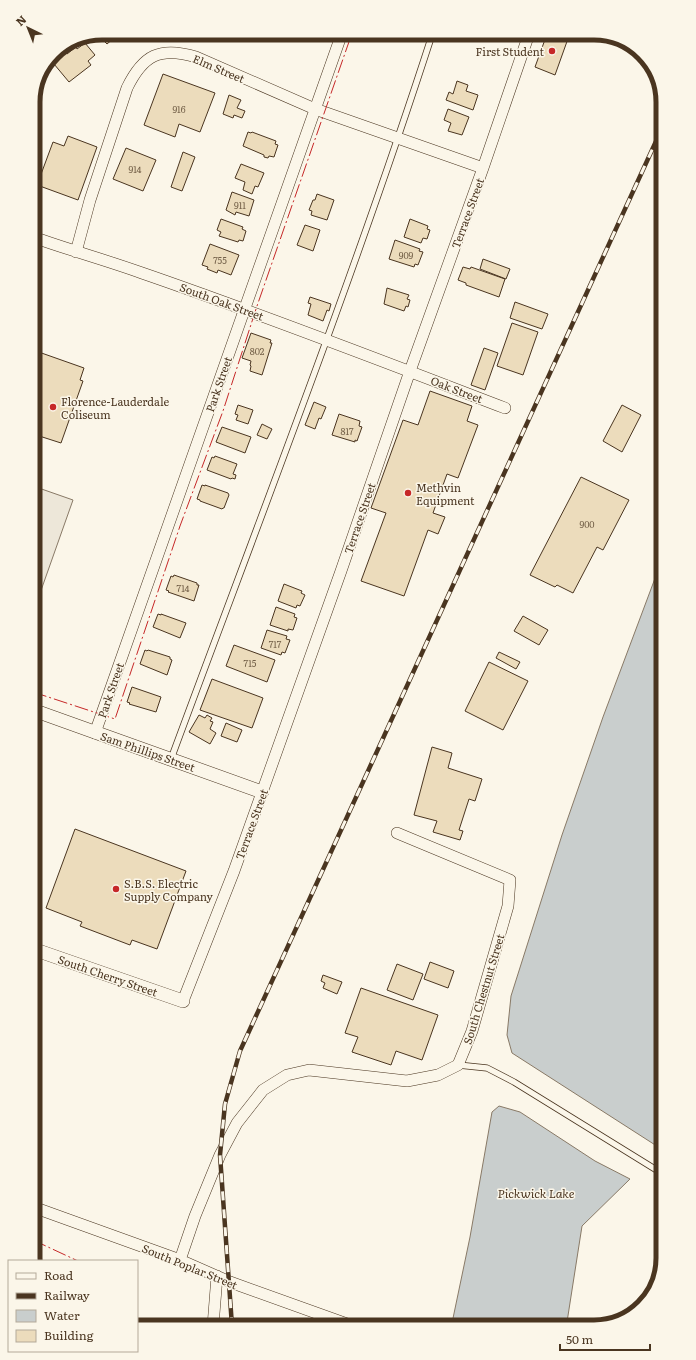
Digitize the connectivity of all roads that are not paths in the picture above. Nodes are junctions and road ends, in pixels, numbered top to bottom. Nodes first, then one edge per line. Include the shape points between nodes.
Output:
1 (339, 40) edge
2 (430, 40) edge
3 (527, 40) edge
4 (315, 109) junction
5 (398, 139) junction
6 (483, 168) junction
7 (40, 239) edge
8 (76, 252) junction
9 (244, 309) junction
10 (328, 339) junction
11 (410, 371) junction
12 (505, 408) dead end
13 (40, 713) edge
14 (95, 733) junction
15 (170, 759) junction
16 (262, 792) junction
17 (397, 833) dead end
18 (40, 952) edge
19 (183, 1001) joint
20 (458, 1065) junction
21 (656, 1170) edge
22 (40, 1209) edge
23 (180, 1260) junction
24 (217, 1276) junction
25 (213, 1320) edge
26 (336, 1320) edge

1 - 4 street, Park Street
2 - 5 lane
3 - 6 street, Terrace Street
4 - 5 street, Elm Street
4 - 8 street, Elm Street via 196,57 168,52 154,55 133,75 127,88 90,200
4 - 9 street, Park Street
5 - 6 street, Elm Street
5 - 10 lane
6 - 11 street, Terrace Street
7 - 8 street, South Oak Street
8 - 9 street, South Oak Street
9 - 10 street, South Oak Street
9 - 14 street, Park Street
10 - 11 street, South Oak Street
10 - 15 lane
11 - 12 street, Oak Street
11 - 16 street, Terrace Street
13 - 14 street, Sam Phillips Street
14 - 15 street, Sam Phillips Street
15 - 16 street, Sam Phillips Street
16 - 19 street, Terrace Street
17 - 20 street, South Chestnut Street via 510,880 508,906 472,1031
18 - 19 street, South Cherry Street
20 - 21 lane via 487,1068 514,1082
20 - 23 street via 438,1075 407,1081 310,1070 287,1075 263,1090 237,1123 220,1155
22 - 23 street, South Poplar Street
23 - 24 street, South Poplar Street
24 - 25 street
24 - 26 street, South Poplar Street

